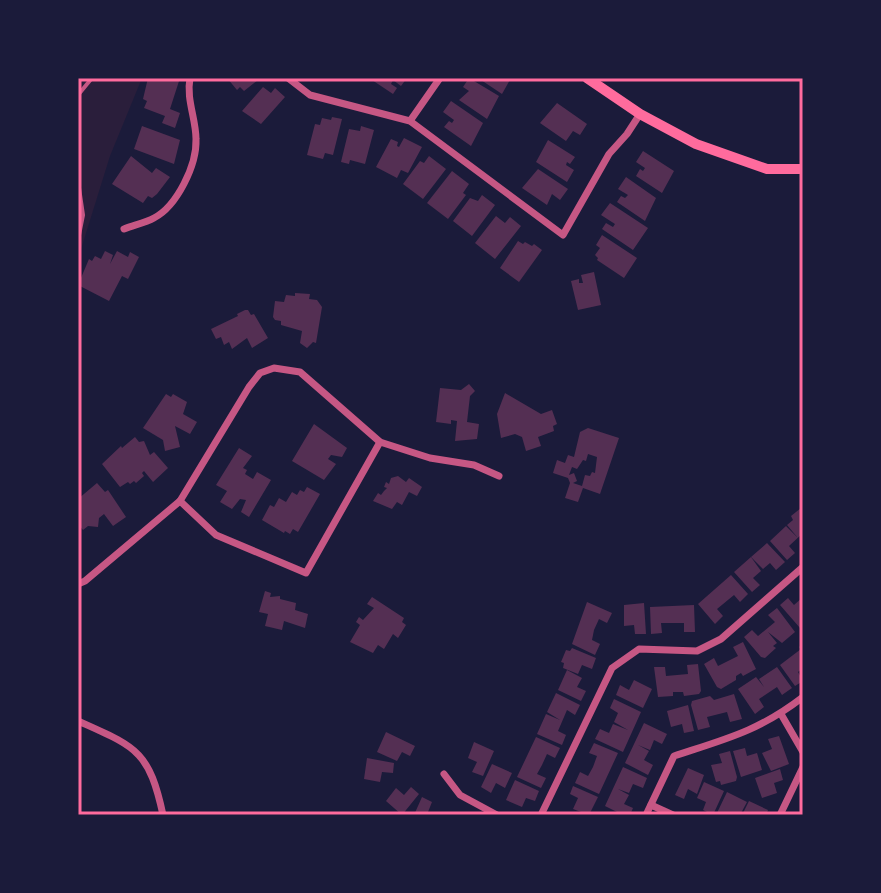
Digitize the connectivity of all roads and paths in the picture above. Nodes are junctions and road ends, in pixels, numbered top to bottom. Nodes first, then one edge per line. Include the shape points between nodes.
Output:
1 (92, 78) edge
2 (190, 78) edge
3 (288, 78) edge
4 (440, 78) edge
5 (587, 78) edge
6 (78, 95) edge
7 (640, 114) junction
8 (410, 121) junction
9 (803, 169) edge
10 (78, 181) edge
11 (124, 229) dead end
12 (78, 240) edge
13 (380, 442) junction
14 (499, 476) dead end
15 (180, 501) junction
16 (803, 567) edge
17 (78, 584) edge
18 (803, 697) edge
19 (781, 714) junction
20 (78, 721) edge
21 (803, 752) edge
22 (803, 767) edge
23 (444, 774) dead end
24 (651, 805) junction
25 (163, 815) edge
26 (497, 815) edge
27 (541, 815) edge
28 (646, 815) edge
29 (673, 815) edge
30 (780, 815) edge

1 - 6 lane
2 - 11 street via 195,156 184,186 156,218
3 - 8 street via 310,95
4 - 8 street
5 - 7 main road
7 - 8 street via 609,154 563,235
7 - 9 main road via 696,144 767,169
10 - 12 lane via 83,215
13 - 14 street
13 - 15 street via 306,573 216,535
13 - 15 street via 300,372 274,368 260,373 249,387
15 - 17 street
16 - 27 street via 721,639 697,651 639,649 612,668
18 - 19 street
19 - 21 street
19 - 24 street via 749,732 674,756
20 - 25 street via 121,741 142,758 156,781
22 - 30 street
23 - 26 street via 460,795
24 - 28 street
24 - 29 street

